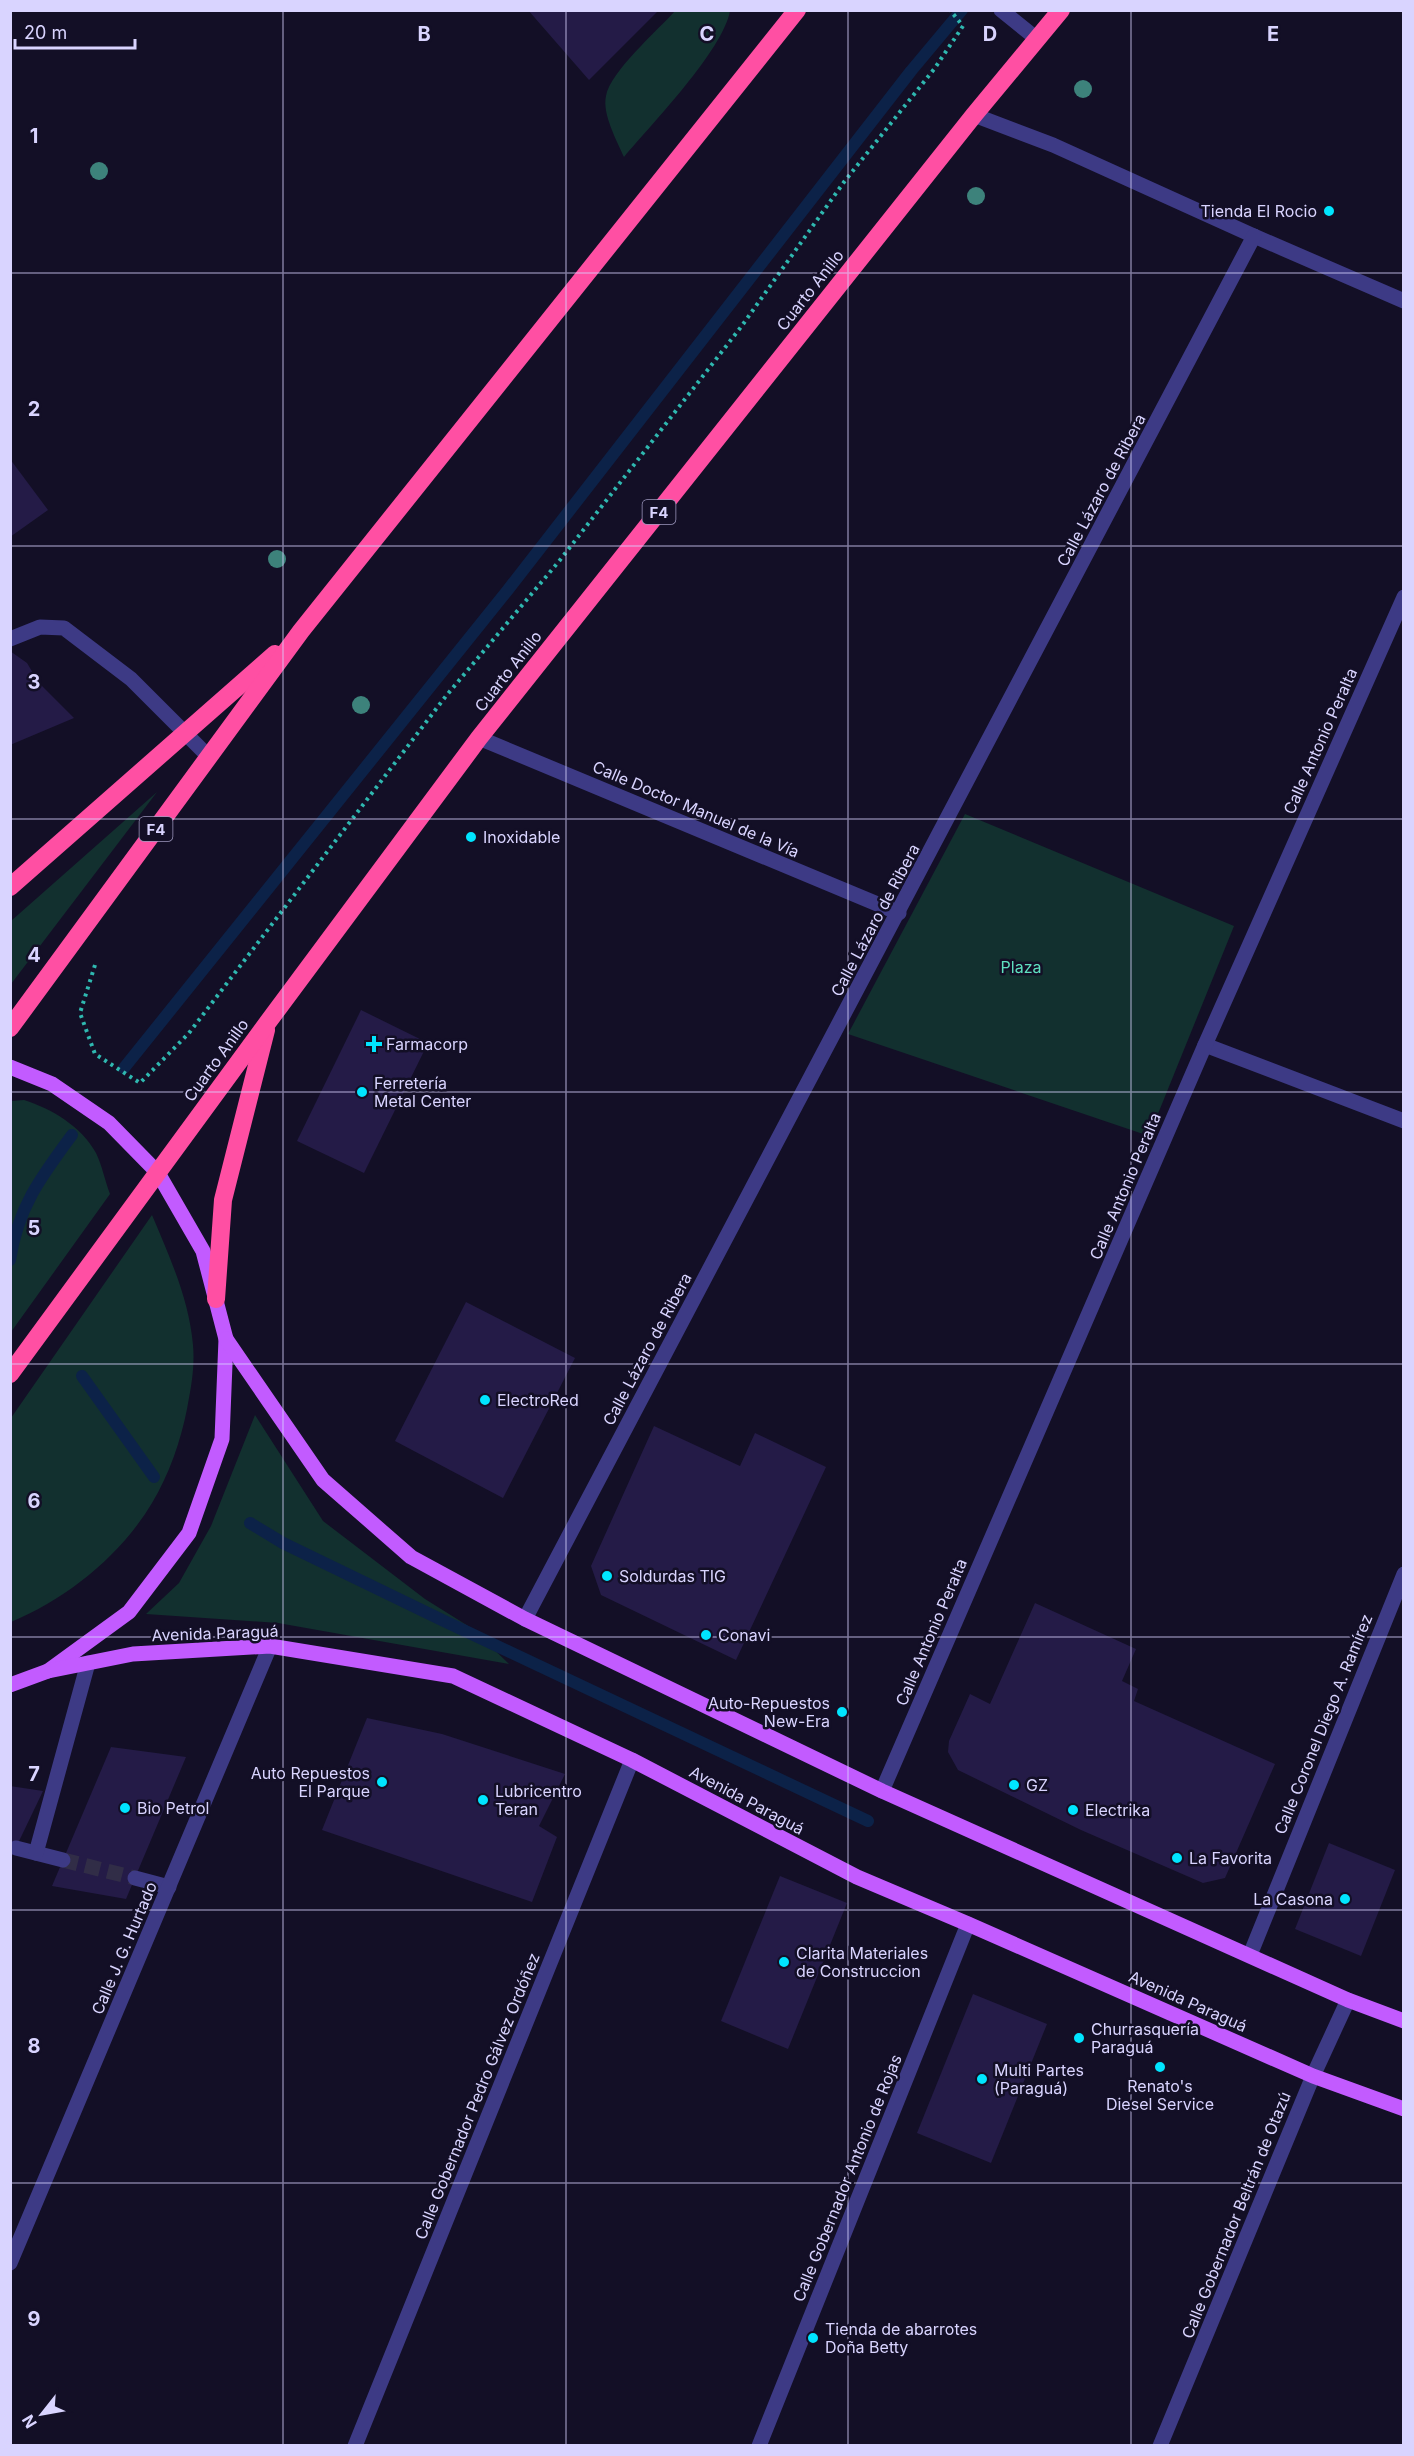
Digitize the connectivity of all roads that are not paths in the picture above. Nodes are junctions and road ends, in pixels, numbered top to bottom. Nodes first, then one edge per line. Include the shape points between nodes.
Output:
1 (797, 10) edge
2 (1001, 10) edge
3 (1060, 10) edge
4 (1037, 39) junction
5 (974, 115) junction
6 (1254, 236) junction
7 (1404, 301) edge
8 (1404, 597) edge
9 (301, 630) junction
10 (10, 639) edge
11 (185, 733) junction
12 (479, 738) junction
13 (209, 757) junction
14 (10, 887) edge
15 (899, 913) junction
16 (268, 1022) junction
17 (10, 1028) edge
18 (1205, 1045) junction
19 (10, 1067) edge
20 (1404, 1121) edge
21 (158, 1173) junction
22 (216, 1299) junction
23 (226, 1339) junction
24 (10, 1374) edge
25 (1404, 1574) edge
26 (525, 1619) junction
27 (270, 1646) junction
28 (88, 1663) junction
29 (48, 1671) junction
30 (10, 1684) edge
31 (632, 1760) junction
32 (882, 1791) junction
33 (16, 1848) dead end
34 (36, 1853) junction
35 (63, 1860) tunnel mouth
36 (135, 1878) tunnel mouth
37 (169, 1887) junction
38 (968, 1924) junction
39 (1250, 1955) junction
40 (1347, 2000) junction
41 (1404, 2020) edge
42 (1313, 2076) junction
43 (1404, 2109) edge
44 (10, 2263) edge
45 (356, 2445) edge
46 (759, 2445) edge
47 (1160, 2445) edge

1 - 9 highway, F4
2 - 4 street
3 - 4 highway, Cuarto Anillo / F4
4 - 5 highway, Cuarto Anillo / F4
5 - 6 street via 1053,145
5 - 12 highway, Cuarto Anillo / F4
6 - 7 street
6 - 15 street, Calle Lázaro de Ribera
8 - 18 street, Calle Antonio Peralta
9 - 11 highway
9 - 13 highway, F4
10 - 11 street via 40,627 64,628 131,679
11 - 13 street
11 - 14 highway
12 - 15 street, Calle Doctor Manuel de la Vía
12 - 16 highway, Cuarto Anillo / F4
13 - 17 highway, F4
15 - 26 street, Calle Lázaro de Ribera
16 - 21 highway, Cuarto Anillo / F4
16 - 22 highway via 223,1200
18 - 20 street
18 - 32 street, Calle Antonio Peralta
19 - 21 main road via 52,1084 109,1123
21 - 22 main road via 203,1251
21 - 24 highway, Cuarto Anillo / F4
22 - 23 main road
23 - 26 main road via 323,1480 411,1557
23 - 29 main road via 222,1439 189,1533 129,1612
25 - 39 street, Calle Coronel Diego A. Ramírez
26 - 32 main road
27 - 28 main road, Avenida Paraguá via 133,1654
27 - 31 main road, Avenida Paraguá via 453,1676
27 - 37 street, Calle J. G. Hurtado
28 - 29 main road, Avenida Paraguá
28 - 34 street
29 - 30 main road
31 - 38 main road, Avenida Paraguá via 857,1877
31 - 45 street, Calle Gobernador Pedro Gálvez Ordóñez
32 - 39 main road
33 - 34 street
34 - 35 street
36 - 37 street
37 - 44 street, Calle J. G. Hurtado
38 - 42 main road, Avenida Paraguá
38 - 46 street, Calle Gobernador Antonio de Rojas
39 - 40 main road
40 - 41 main road
40 - 42 street, Calle Gobernador Beltrán de Otazú
42 - 43 main road, Avenida Paraguá
42 - 47 street, Calle Gobernador Beltrán de Otazú

